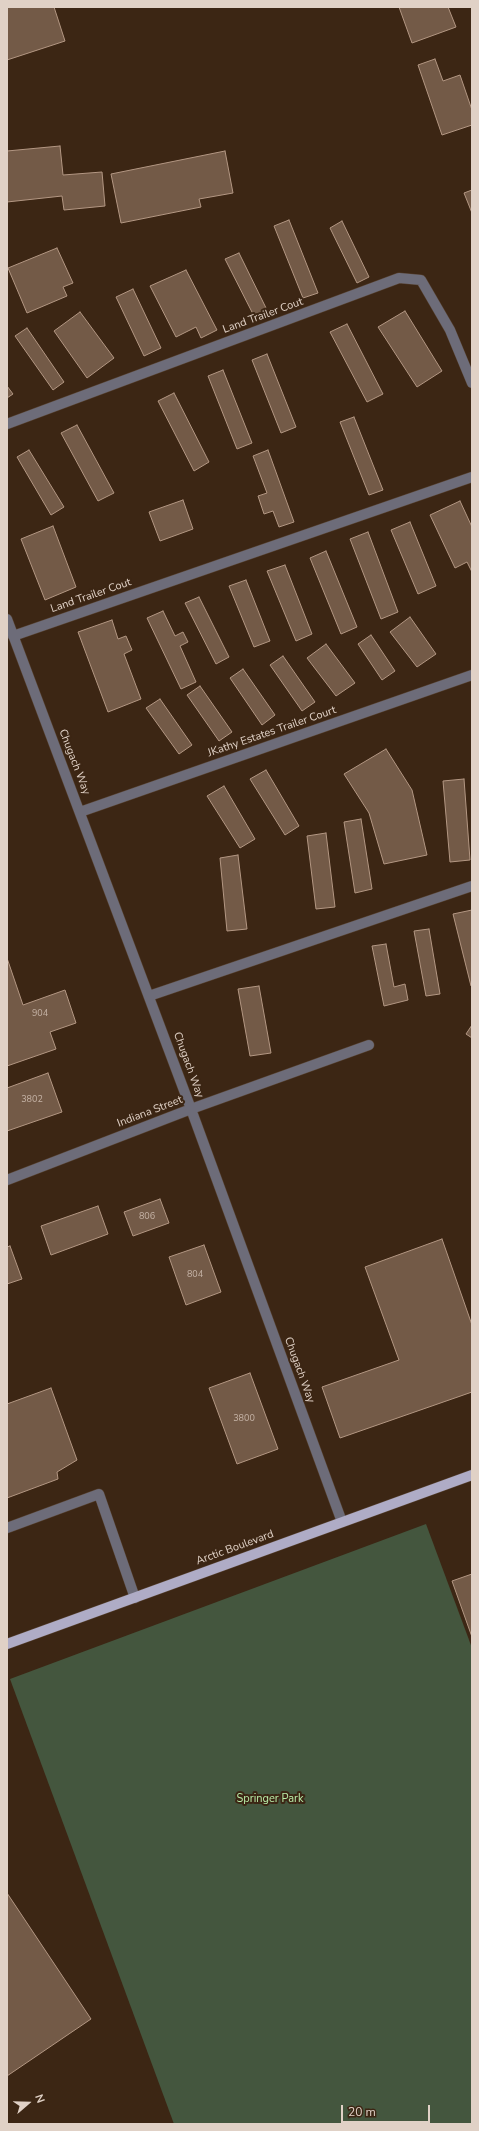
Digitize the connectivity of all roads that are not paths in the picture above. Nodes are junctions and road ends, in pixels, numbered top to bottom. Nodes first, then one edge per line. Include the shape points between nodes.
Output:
1 (472, 382) edge
2 (7, 424) edge
3 (472, 477) edge
4 (7, 619) edge
5 (13, 636) junction
6 (472, 675) edge
7 (80, 812) junction
8 (472, 886) edge
9 (149, 996) junction
10 (370, 1045) dead end
11 (191, 1109) junction
12 (7, 1180) edge
13 (472, 1475) edge
14 (342, 1522) junction
15 (7, 1528) edge
16 (135, 1598) junction
17 (7, 1644) edge

1 - 2 street, Land Trailer Cout via 450,330 420,280 399,278
3 - 5 street, Land Trailer Cout
4 - 5 street, Chugach Way
5 - 7 street, Chugach Way
6 - 7 street, JKathy Estates Trailer Court
7 - 9 street, Chugach Way
8 - 9 street
9 - 11 street, Chugach Way
10 - 11 street, Indiana Street
11 - 12 street, Indiana Street
11 - 14 street, Chugach Way
13 - 14 main road, Arctic Boulevard
14 - 16 main road, Arctic Boulevard
15 - 16 street via 99,1494
16 - 17 main road, Arctic Boulevard

